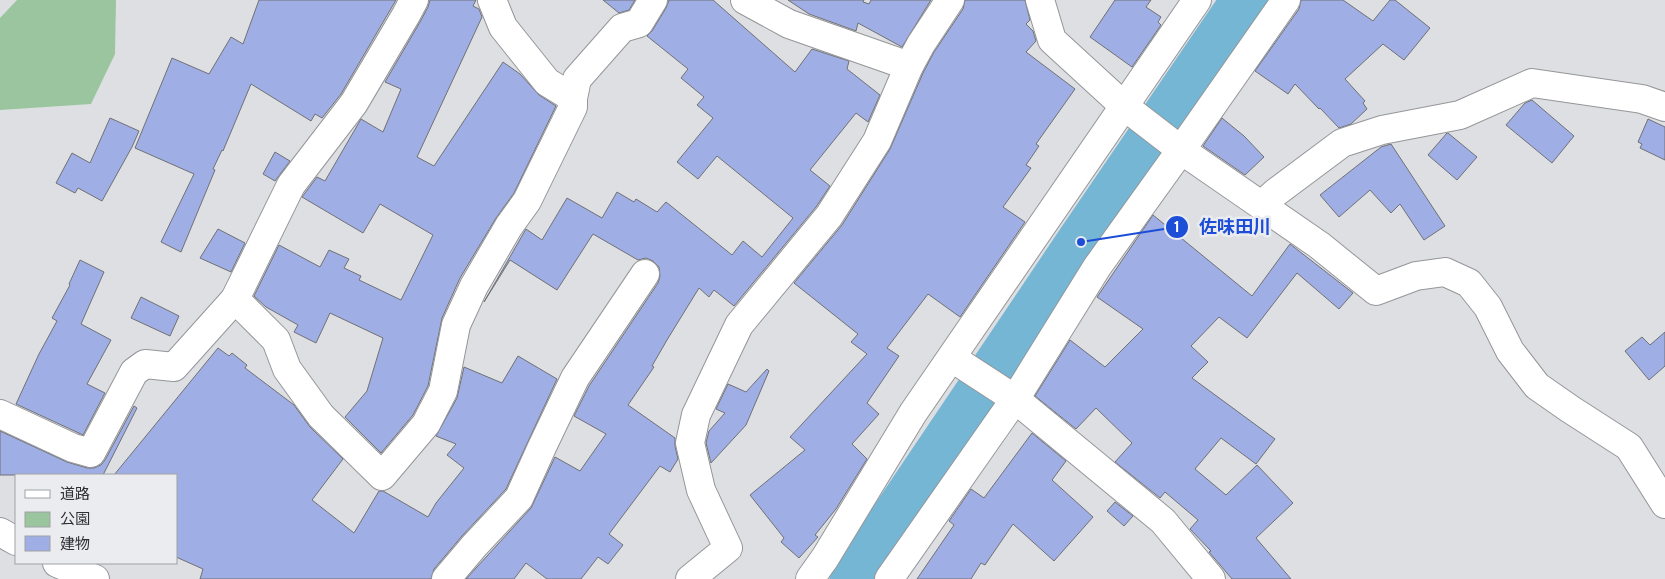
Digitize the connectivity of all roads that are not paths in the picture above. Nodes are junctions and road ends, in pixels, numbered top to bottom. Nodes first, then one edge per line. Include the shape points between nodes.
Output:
1 (414, 0) edge
2 (492, 0) edge
3 (653, 0) edge
4 (745, 0) edge
5 (950, 0) edge
6 (1040, 0) edge
7 (1197, 0) edge
8 (1286, 0) edge
9 (909, 66) junction
10 (573, 98) junction
11 (1665, 107) edge
12 (1129, 109) junction
13 (1179, 148) junction
14 (1262, 205) junction
15 (645, 274) dead end
16 (235, 300) junction
17 (957, 362) junction
18 (1012, 397) junction
19 (0, 414) edge
20 (1665, 504) edge
21 (0, 532) edge
22 (15, 540) edge
23 (59, 564) edge
24 (95, 579) edge
25 (446, 579) edge
26 (690, 579) edge
27 (810, 579) edge
28 (889, 579) edge
29 (1211, 579) edge

1 - 16 street via 354,103 291,185
2 - 10 street via 503,27 547,82
3 - 10 street via 639,23 622,28 577,79
4 - 9 street via 789,24
5 - 9 street
6 - 12 street via 1052,40
7 - 12 street
8 - 13 street
9 - 26 street via 877,141 829,216 740,325 696,416 690,443 701,490 728,548
10 - 16 street via 573,107 527,201 474,286 456,325 443,391 426,424 382,476 321,416 287,369 276,340
11 - 14 street via 1642,99 1532,83 1460,115 1382,130 1342,143
12 - 13 street
12 - 17 street
13 - 14 street
13 - 18 street
14 - 20 street via 1376,291 1416,276 1445,272 1469,283 1488,307 1510,351 1537,386 1630,447
15 - 25 street via 575,378 520,498
16 - 19 street via 174,367 145,364 134,372 91,453
17 - 18 street
17 - 27 street via 913,413
18 - 28 street
18 - 29 street via 1164,521
21 - 22 street
23 - 24 street

